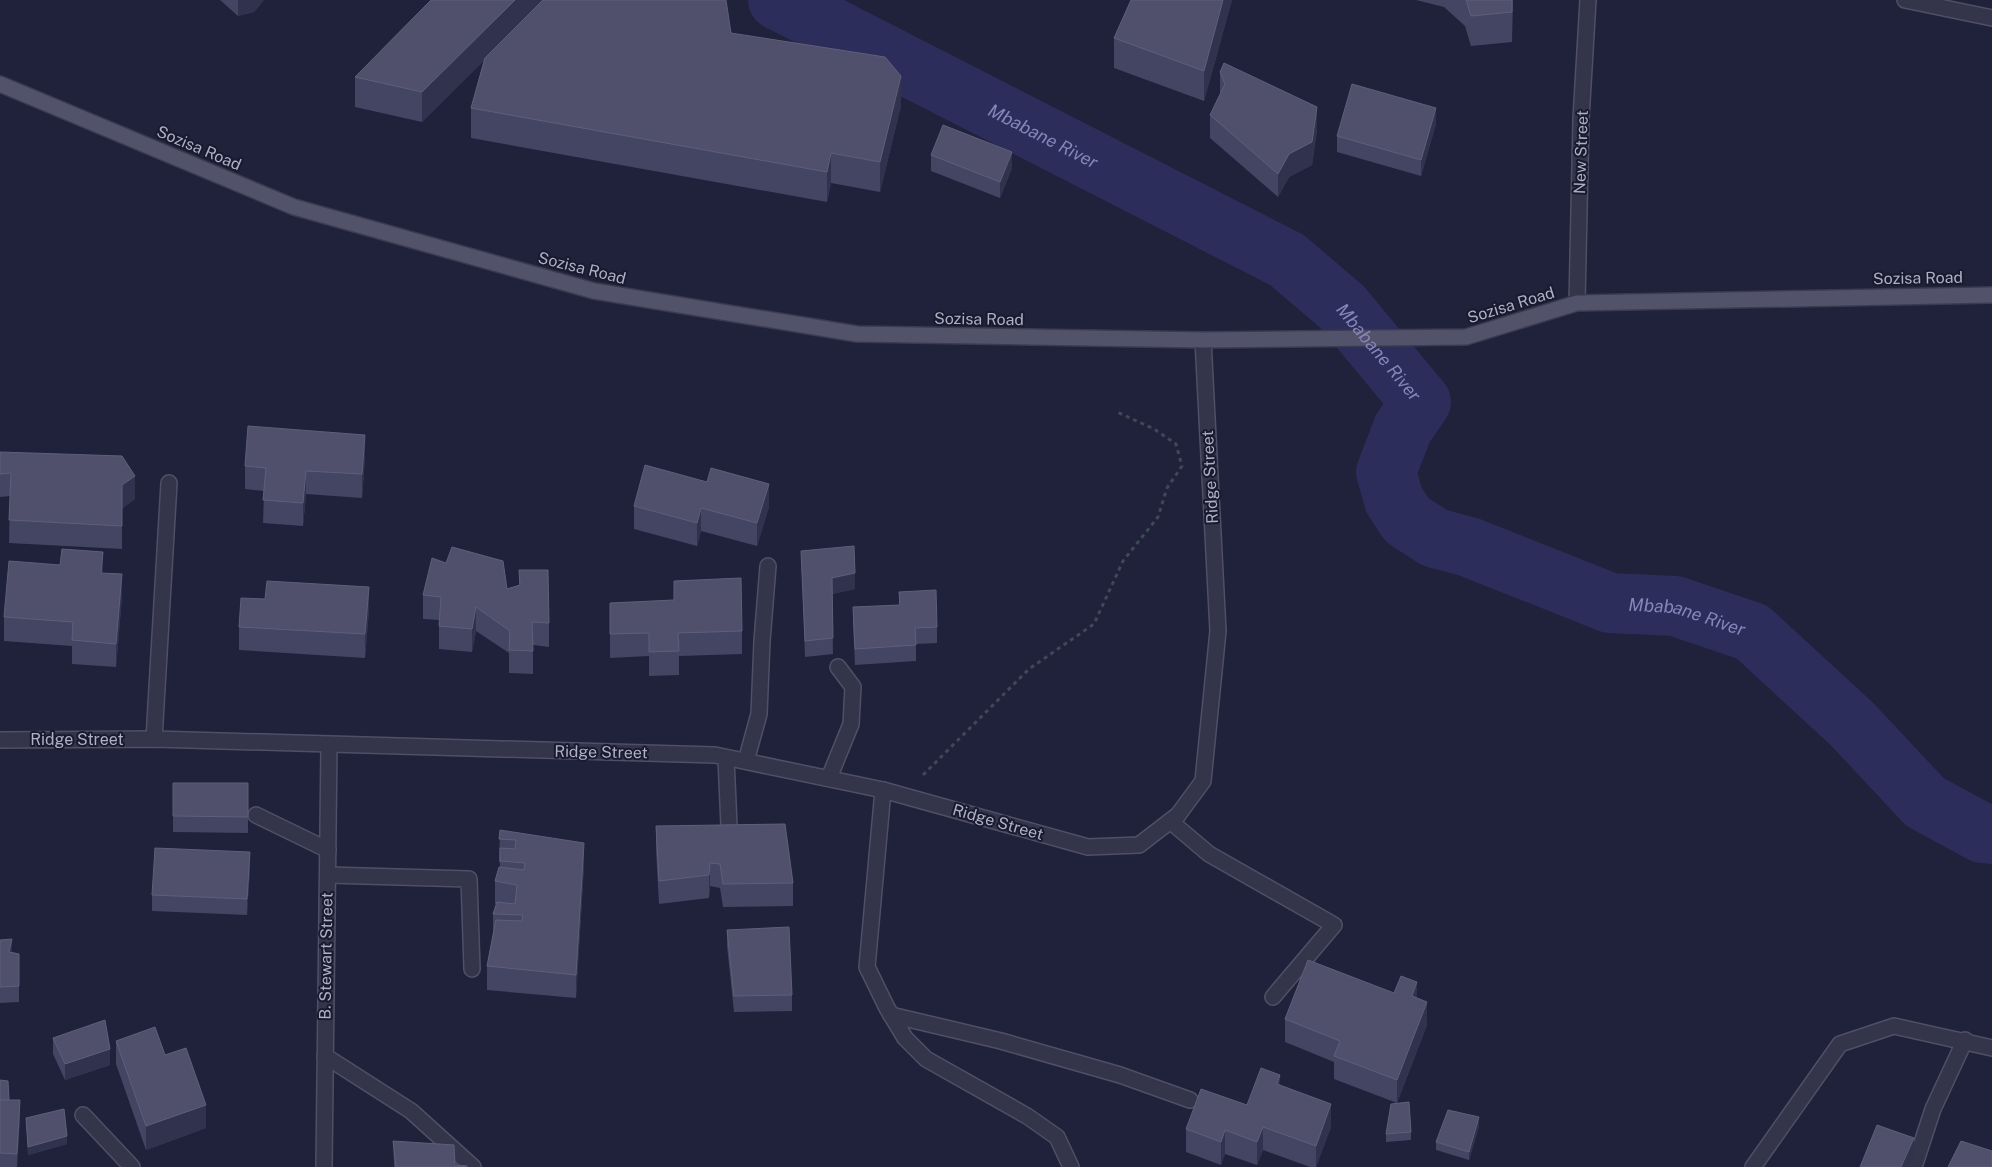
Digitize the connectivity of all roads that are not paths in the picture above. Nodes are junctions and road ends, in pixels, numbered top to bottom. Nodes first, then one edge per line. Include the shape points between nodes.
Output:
1 (1588, 0) edge
2 (1905, 0) edge
3 (1992, 18) edge
4 (0, 84) edge
5 (1992, 295) edge
6 (1577, 303) junction
7 (1202, 340) junction
8 (169, 483) dead end
9 (768, 566) dead end
10 (838, 667) dead end
11 (154, 739) junction
12 (0, 740) edge
13 (329, 745) junction
14 (726, 758) junction
15 (746, 761) junction
16 (829, 778) junction
17 (883, 790) junction
18 (256, 815) dead end
19 (1170, 821) junction
20 (728, 826) edge
21 (328, 850) junction
22 (328, 875) junction
23 (472, 969) dead end
24 (1273, 997) dead end
25 (891, 1015) junction
26 (1964, 1040) junction
27 (1992, 1048) edge
28 (325, 1056) junction
29 (1190, 1100) dead end
30 (83, 1115) dead end
31 (132, 1167) edge
32 (324, 1167) edge
33 (473, 1167) edge
34 (1071, 1167) edge
35 (1753, 1167) edge
36 (1914, 1167) edge

1 - 6 street, New Street via 1581,119
2 - 3 street
4 - 7 main road, Sozisa Road via 294,207 594,291 857,334
5 - 6 main road, Sozisa Road
6 - 7 main road, Sozisa Road via 1466,337
7 - 19 street, Ridge Street via 1218,630 1203,781
8 - 11 street
9 - 15 street via 759,714
10 - 16 street via 853,687 851,724
11 - 12 street, Ridge Street
11 - 13 street, Ridge Street
13 - 14 street, Ridge Street via 715,755
13 - 21 street, B. Stewart Street
14 - 15 street, Ridge Street
14 - 20 street
15 - 16 street, Ridge Street
16 - 17 street, Ridge Street
17 - 19 street, Ridge Street via 1088,847 1139,845
17 - 25 street via 867,967
18 - 21 street
19 - 24 street via 1209,854 1334,925
21 - 22 street, B. Stewart Street
22 - 23 street via 469,879
22 - 28 street, B. Stewart Street
25 - 29 street via 1120,1075
25 - 34 street via 905,1038 926,1059 1057,1137
26 - 27 street
26 - 35 street via 1894,1026 1840,1044
26 - 36 street via 1933,1109
28 - 32 street, B. Stewart Street
28 - 33 street via 411,1111
30 - 31 street

